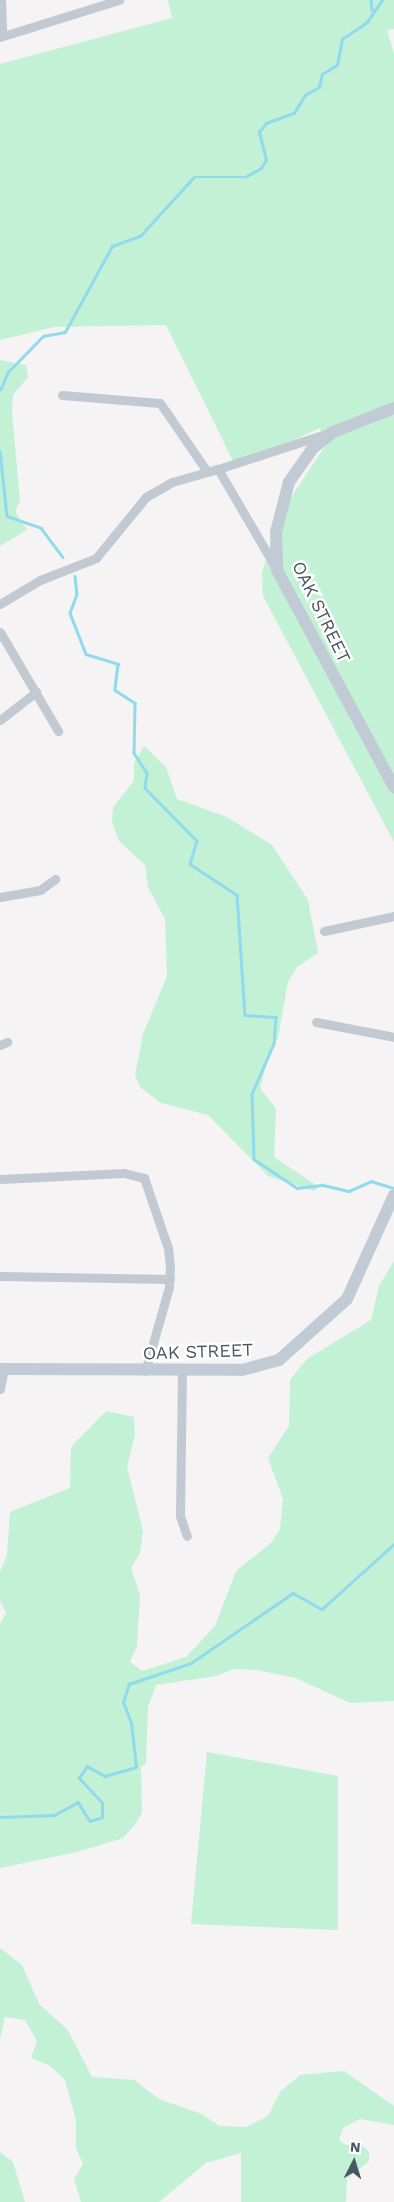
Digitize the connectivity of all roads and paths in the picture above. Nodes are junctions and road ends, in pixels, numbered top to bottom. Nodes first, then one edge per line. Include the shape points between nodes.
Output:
1 (2, 0) edge
2 (119, 0) edge
3 (91, 4) edge
4 (1, 36) edge
5 (62, 395) dead end
6 (394, 408) edge
7 (333, 432) junction
8 (218, 468) junction
9 (206, 470) junction
10 (277, 570) junction
11 (0, 604) edge
12 (0, 632) edge
13 (36, 692) junction
14 (0, 720) edge
15 (58, 731) dead end
16 (394, 787) edge
17 (55, 879) dead end
18 (0, 897) edge
19 (394, 916) edge
20 (324, 932) dead end
21 (316, 1022) dead end
22 (394, 1037) edge
23 (0, 1179) edge
24 (394, 1195) edge
25 (0, 1276) edge
26 (170, 1279) junction
27 (2, 1369) edge
28 (145, 1371) junction
29 (182, 1371) junction
30 (0, 1389) edge
31 (187, 1536) dead end

1 - 4 street
2 - 3 street
3 - 4 street
5 - 9 street via 160,403
6 - 7 street, OAK STREET
7 - 8 street
7 - 10 street, OAK STREET via 313,448 289,482 276,532
8 - 9 street
8 - 10 street
9 - 11 street via 146,497 111,544 90,562 40,580
10 - 16 street, OAK STREET
12 - 13 street
13 - 14 street
13 - 15 street
17 - 18 street via 40,890
19 - 20 street
21 - 22 street
23 - 26 street via 141,1176 168,1248
24 - 29 street, OAK STREET via 347,1299 312,1334 279,1360 262,1367
25 - 26 street
26 - 28 street
27 - 28 street, OAK STREET
27 - 30 street
28 - 29 street, OAK STREET
29 - 31 street via 180,1516

